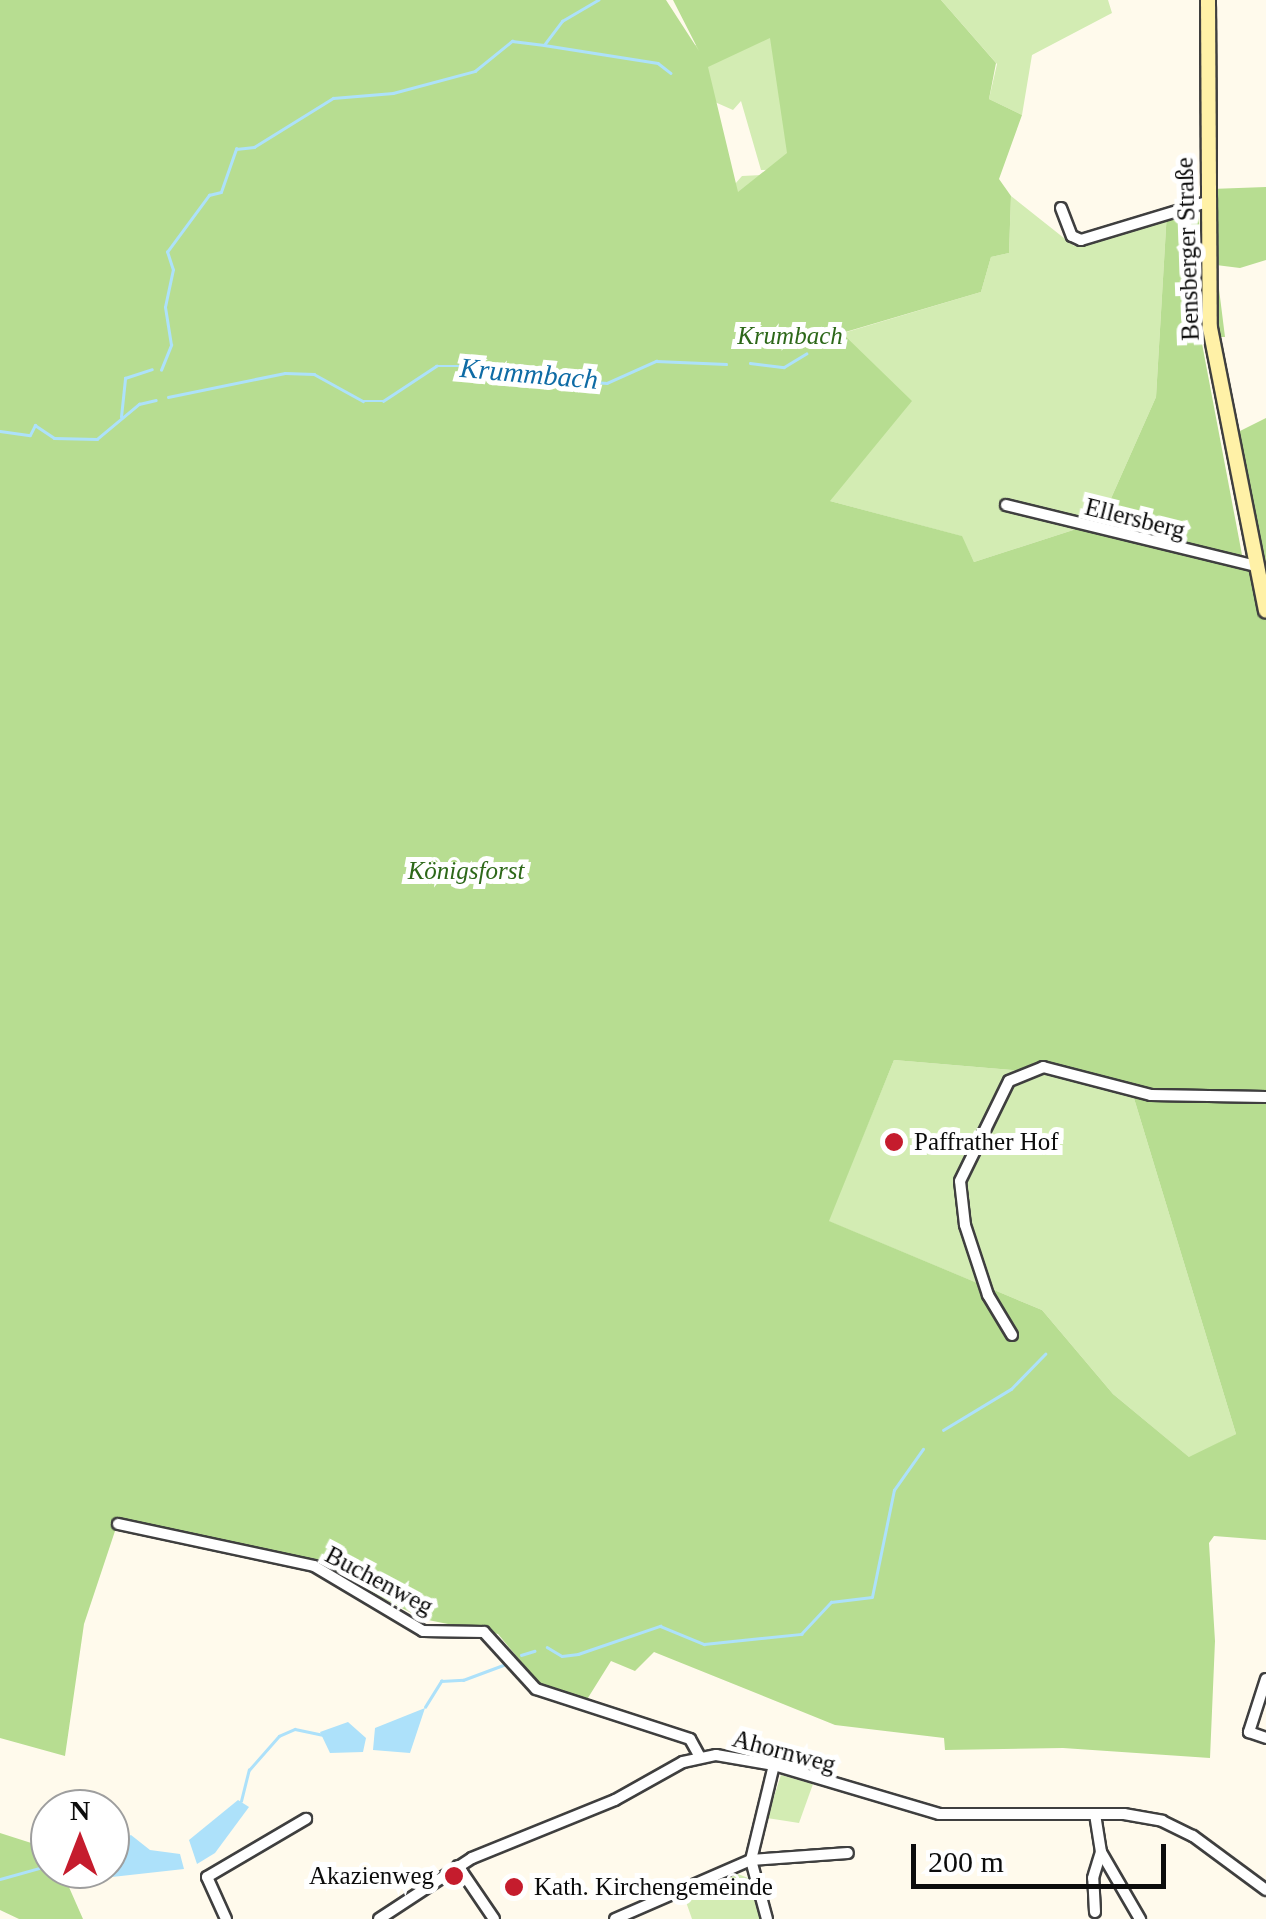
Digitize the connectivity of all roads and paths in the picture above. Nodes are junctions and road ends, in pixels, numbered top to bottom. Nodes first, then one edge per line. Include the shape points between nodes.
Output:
1 (1208, 0) edge
2 (1207, 202) junction
3 (1061, 208) dead end
4 (1006, 505) dead end
5 (1256, 566) junction
6 (1266, 611) edge
7 (1266, 1097) edge
8 (1012, 1335) dead end
9 (118, 1524) dead end
10 (1266, 1679) edge
11 (1266, 1738) edge
12 (700, 1757) junction
13 (774, 1765) junction
14 (1096, 1814) junction
15 (306, 1818) dead end
16 (1102, 1852) junction
17 (848, 1853) dead end
18 (751, 1860) junction
19 (458, 1866) junction
20 (1266, 1890) edge
21 (1095, 1912) dead end
22 (636, 1916) edge
23 (226, 1919) edge
24 (378, 1919) edge
25 (494, 1919) edge
26 (615, 1919) edge
27 (767, 1919) edge
28 (1140, 1919) edge

1 - 2 main road, Bensberger Straße
2 - 3 street via 1081,240 1072,236
2 - 5 main road, Bensberger Straße via 1210,328
4 - 5 street, Ellersberg
5 - 6 main road, Bensberger Straße
7 - 8 street via 1151,1095 1043,1067 1009,1081 960,1181 965,1226 988,1295
9 - 12 street, Buchenweg via 314,1566 424,1631 484,1632 536,1689 690,1738
10 - 11 street via 1249,1732
12 - 13 street, Ahornweg
12 - 19 street, Ahornweg
13 - 14 street, Ahornweg via 938,1814
13 - 18 street
14 - 16 street
14 - 20 street, Ahornweg via 1162,1821
15 - 23 street via 207,1877
16 - 21 street via 1093,1878
16 - 28 street
17 - 18 street
18 - 22 street
18 - 27 street
19 - 24 street, Ahornweg
19 - 25 street
22 - 26 street

